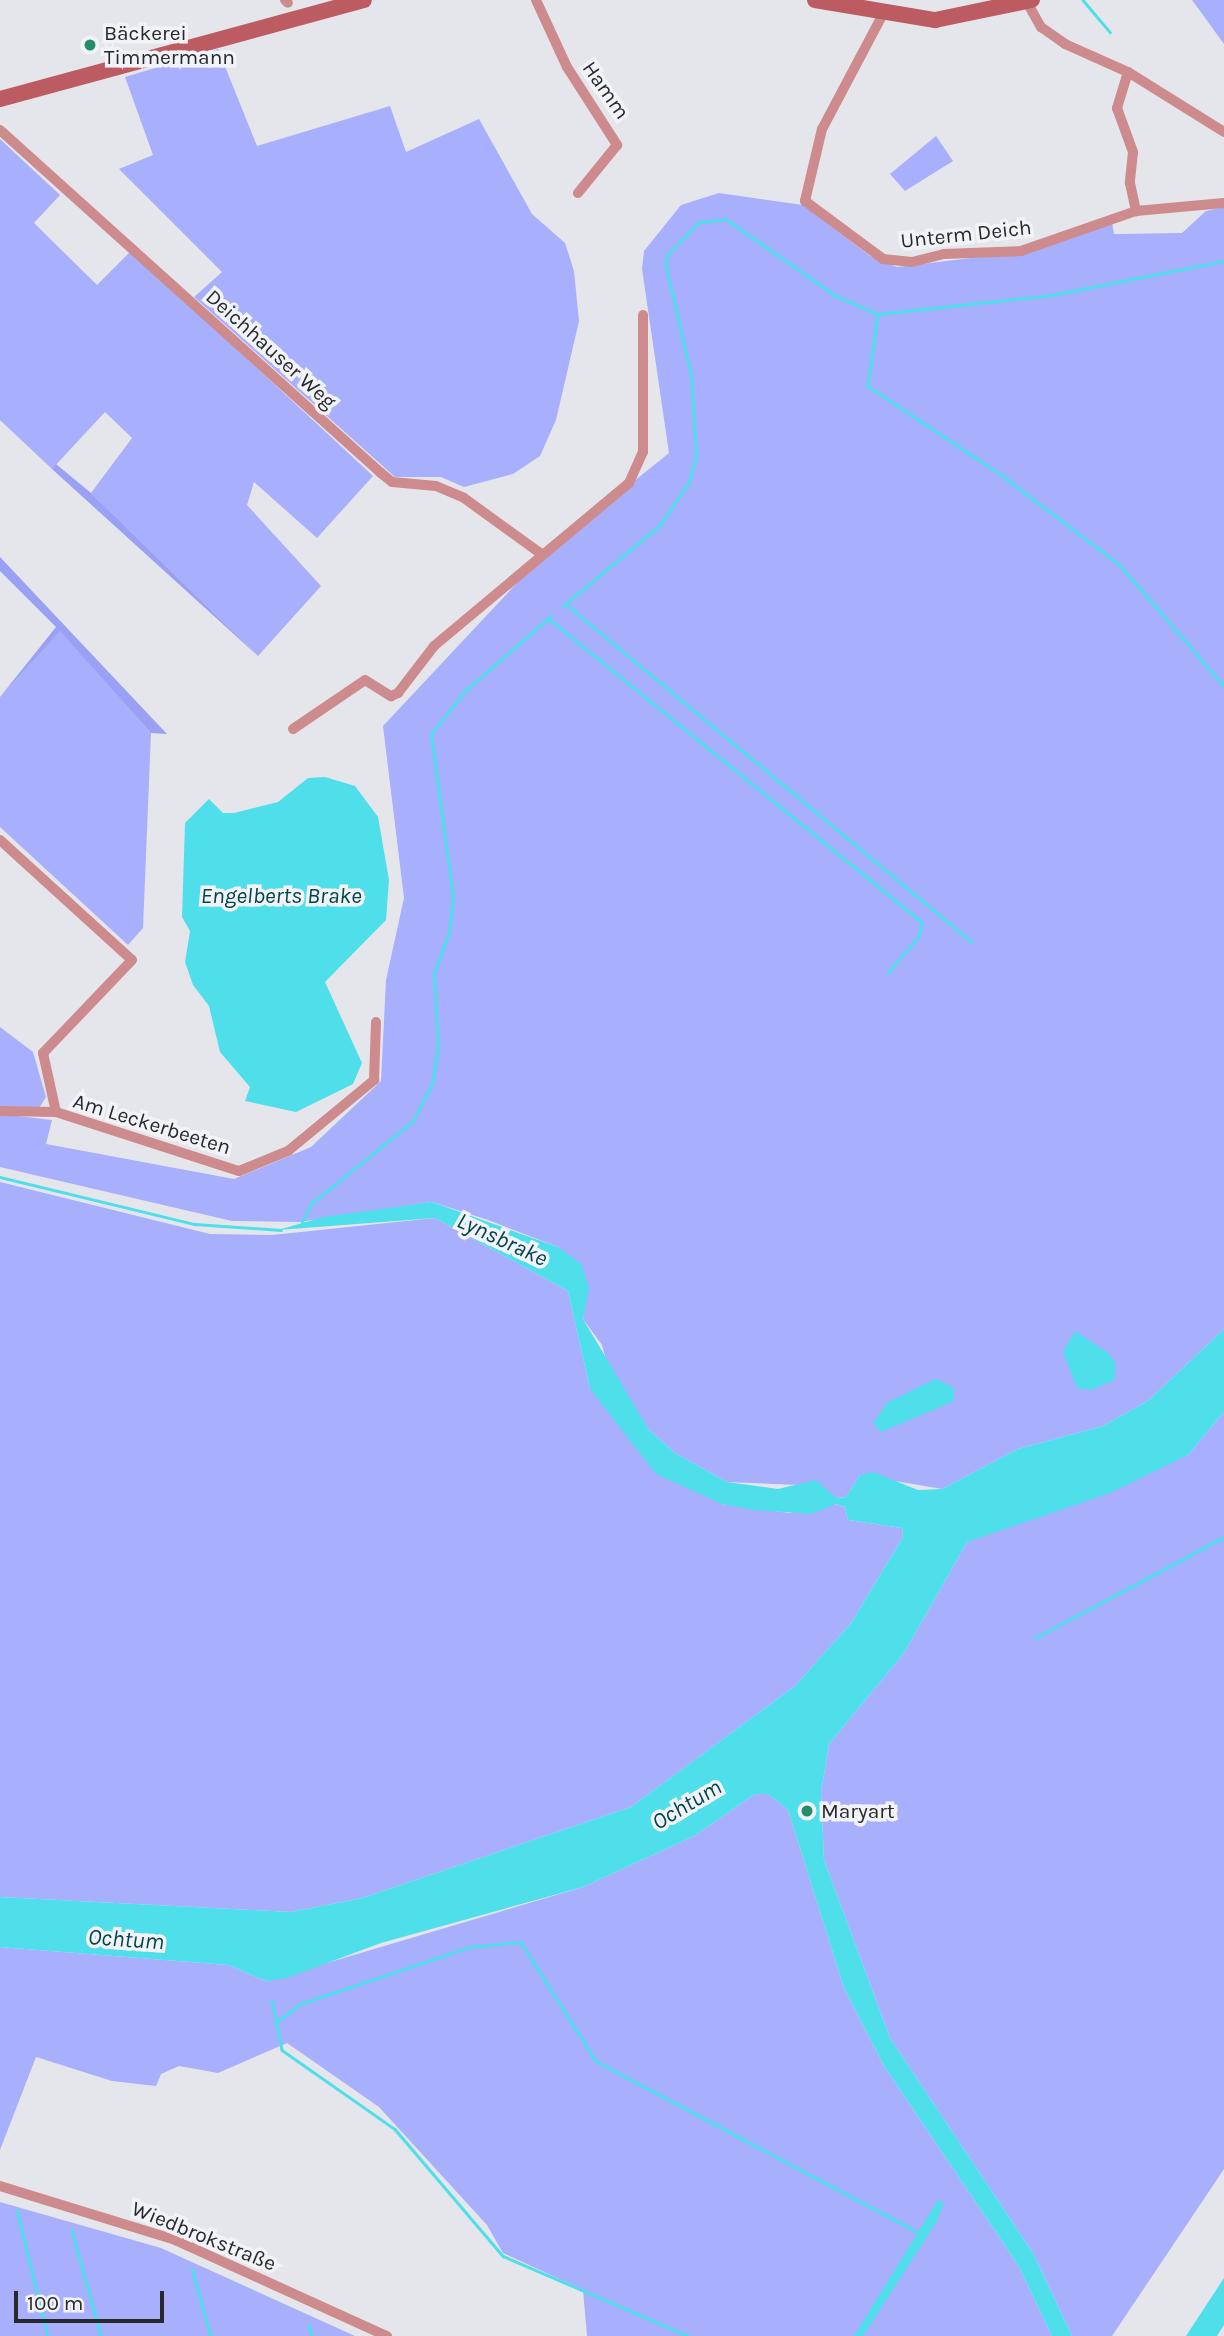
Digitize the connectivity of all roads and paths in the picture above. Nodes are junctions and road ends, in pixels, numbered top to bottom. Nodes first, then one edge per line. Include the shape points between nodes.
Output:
1 (364, 0) edge
2 (536, 0) edge
3 (815, 0) edge
4 (1029, 1) edge
5 (883, 14) junction
6 (1128, 72) junction
7 (0, 99) edge
8 (0, 130) edge
9 (1224, 132) edge
10 (578, 193) dead end
11 (1224, 203) edge
12 (1136, 211) junction
13 (643, 315) dead end
14 (540, 554) junction
15 (293, 729) dead end
16 (0, 839) edge
17 (376, 1022) dead end
18 (0, 1111) edge
19 (56, 1112) junction
20 (0, 2186) edge
21 (387, 2336) edge

1 - 7 main road
2 - 10 street, Hamm via 566,67 617,145
3 - 5 main road
4 - 5 main road via 956,18
4 - 6 street via 1041,27
5 - 12 street, Unterm Deich via 822,129 804,201 819,217 896,263 1021,251
6 - 9 street
6 - 12 street via 1117,108 1133,152 1130,183
8 - 14 street, Deichhauser Weg via 386,477 464,498
11 - 12 street, Unterm Deich
13 - 14 street via 640,468 605,505
14 - 15 street via 434,646 398,693 391,696 365,680
16 - 19 street via 132,960 43,1053
17 - 19 street, Am Leckerbeeten via 374,1080 288,1151 239,1171
18 - 19 street, Am Leckerbeeten
20 - 21 street, Wiedbrokstraße via 175,2240

